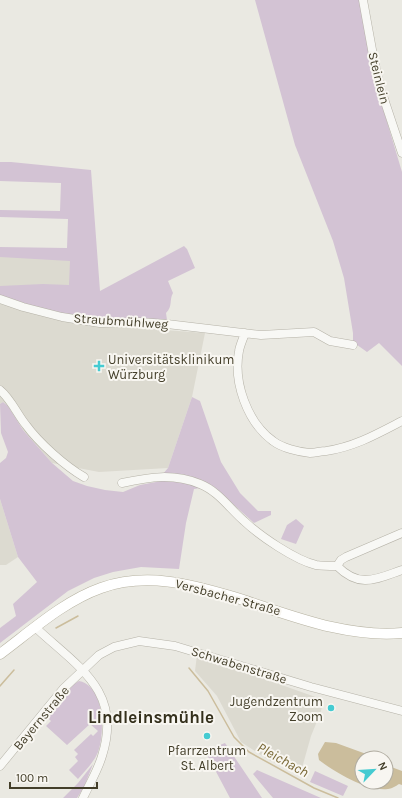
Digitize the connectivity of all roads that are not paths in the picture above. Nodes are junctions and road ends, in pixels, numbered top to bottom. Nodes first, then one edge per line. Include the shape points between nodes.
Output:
1 (363, 0) edge
2 (402, 153) edge
3 (0, 299) edge
4 (245, 333) junction
5 (353, 345) dead end
6 (0, 390) edge
7 (402, 421) edge
8 (84, 477) dead end
9 (122, 483) dead end
10 (402, 533) edge
11 (337, 566) junction
12 (402, 570) edge
13 (36, 628) junction
14 (402, 633) edge
15 (0, 654) edge
16 (83, 671) junction
17 (402, 711) edge
18 (0, 766) edge
19 (83, 798) edge

1 - 2 street, Steinlein via 380,87
3 - 4 street, Straubmühlweg via 62,317 100,323 139,322
4 - 5 street, Straubmühlweg via 261,335 314,332 330,341
4 - 7 street via 239,351 239,381 250,415 262,432 274,442 311,453 342,448
6 - 8 street via 27,428 66,465
9 - 11 street via 169,476 201,484 222,499 259,534 295,556 317,565
10 - 11 street via 346,557
11 - 12 street via 357,580 370,581
13 - 14 main road, Versbacher Straße via 67,605 100,588 122,581 167,580 352,631 376,634
13 - 15 main road, Versbacher Straße
13 - 16 street
16 - 17 street, Schwabenstraße via 108,650 127,643 144,641 175,646
16 - 18 street, Bayernstraße via 63,689
16 - 19 street via 103,698 108,729 102,757

